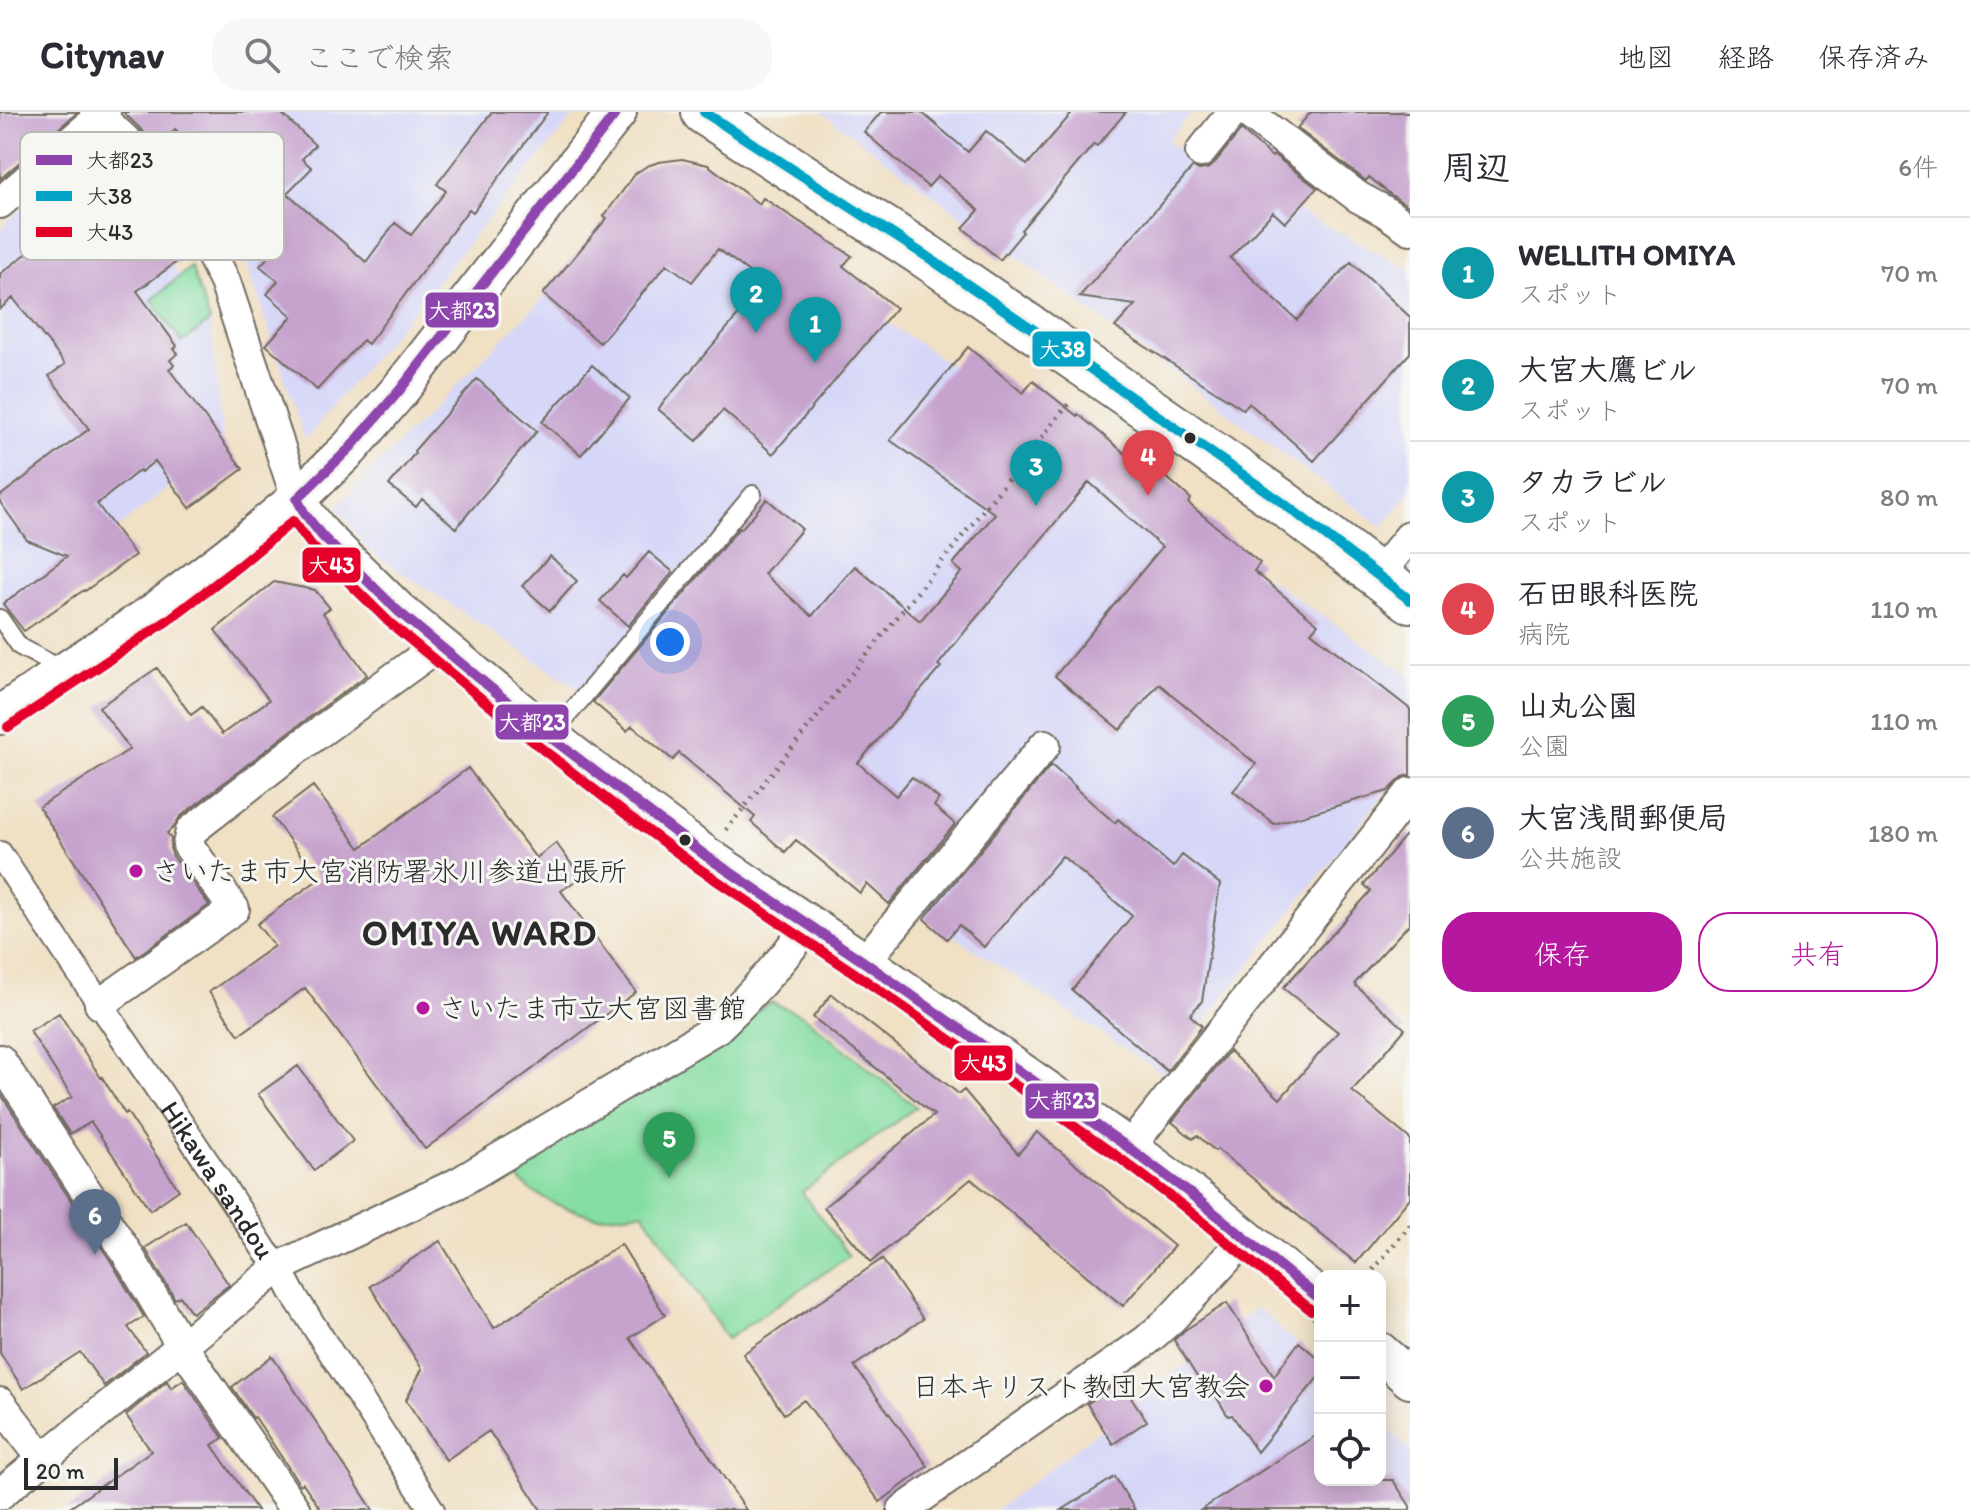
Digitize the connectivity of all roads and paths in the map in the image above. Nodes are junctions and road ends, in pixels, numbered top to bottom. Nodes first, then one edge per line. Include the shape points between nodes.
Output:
1 (617, 112) edge
2 (704, 112) edge
3 (1233, 112) edge
4 (1247, 112) edge
5 (100, 114) edge
6 (80, 132) edge
7 (118, 132) edge
8 (1201, 152) dead end
9 (20, 185) edge
10 (0, 203) edge
11 (1410, 229) edge
12 (214, 260) edge
13 (1095, 372) junction
14 (753, 494) dead end
15 (297, 499) junction
16 (1410, 536) edge
17 (1394, 587) edge
18 (0, 618) edge
19 (438, 646) junction
20 (67, 672) junction
21 (0, 715) edge
22 (550, 737) junction
23 (1045, 745) dead end
24 (1410, 793) edge
25 (0, 854) edge
26 (706, 856) junction
27 (808, 926) junction
28 (864, 962) junction
29 (100, 1004) junction
30 (0, 1060) edge
31 (1129, 1148) junction
32 (1410, 1225) edge
33 (1246, 1238) junction
34 (279, 1267) junction
35 (1373, 1270) edge
36 (1314, 1294) edge
37 (182, 1346) junction
38 (1386, 1357) edge
39 (1410, 1379) edge
40 (0, 1403) edge
41 (43, 1459) junction
42 (0, 1494) edge
43 (295, 1510) edge
44 (432, 1510) edge
45 (903, 1510) edge

1 - 15 street via 399,391
2 - 13 main road
3 - 8 street
4 - 11 street via 1358,197
5 - 6 street
5 - 7 street
9 - 10 street
12 - 15 street
13 - 17 main road
13 - 26 path
14 - 22 lane
15 - 19 street via 322,536
15 - 20 street via 158,610
16 - 17 street
18 - 20 lane via 20,647
19 - 22 street
19 - 29 street via 191,831 188,845 234,909
20 - 21 street
22 - 26 street
23 - 28 street
24 - 31 street
25 - 29 street, Hikawa sandou
26 - 27 street
27 - 28 street
27 - 34 street via 777,967 717,1028 458,1183
28 - 31 street
29 - 34 street, Hikawa sandou
30 - 37 street
31 - 33 street
32 - 35 path
33 - 36 street
33 - 45 street via 1146,1341
34 - 37 street
34 - 44 street, Hikawa sandou
37 - 41 street
37 - 43 street
38 - 39 street
40 - 41 street
41 - 42 street

